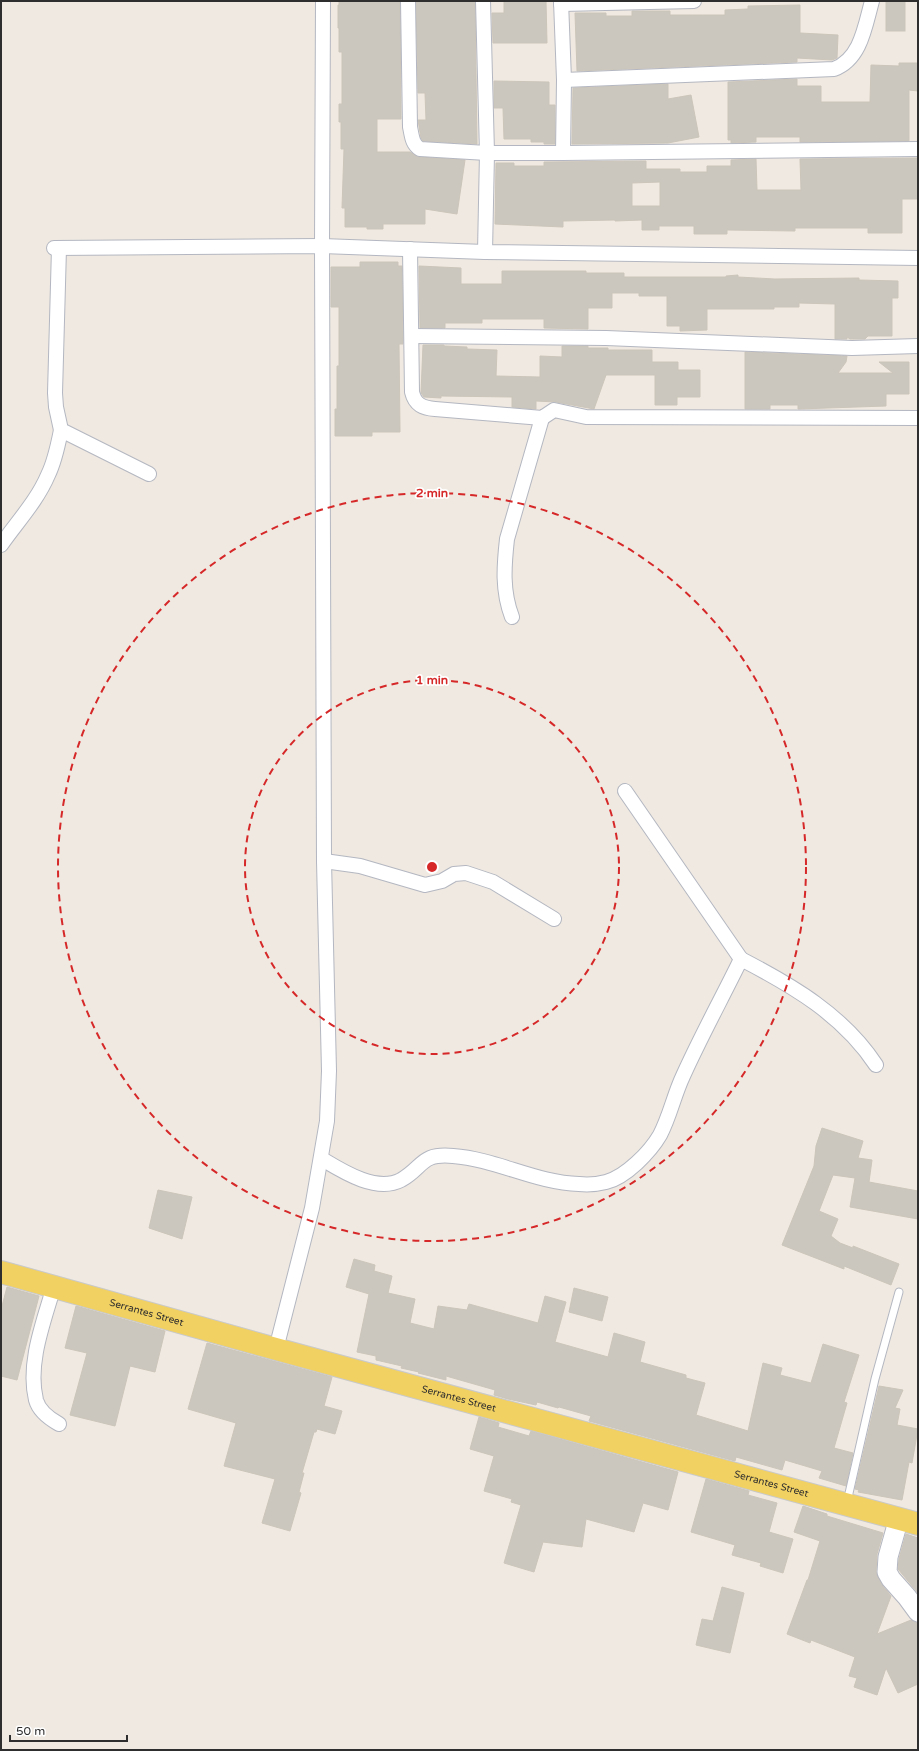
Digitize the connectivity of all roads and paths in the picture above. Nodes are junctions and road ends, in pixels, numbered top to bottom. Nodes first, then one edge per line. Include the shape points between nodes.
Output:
1 (323, 1) edge
2 (408, 1) edge
3 (483, 1) edge
4 (694, 1) edge
5 (872, 1) edge
6 (561, 2) edge
7 (564, 80) junction
8 (918, 149) edge
9 (486, 152) junction
10 (563, 153) junction
11 (322, 246) junction
12 (410, 249) junction
13 (485, 252) junction
14 (918, 258) edge
15 (412, 336) junction
16 (918, 346) edge
17 (542, 418) junction
18 (918, 418) edge
19 (61, 430) junction
20 (150, 474) dead end
21 (1, 545) edge
22 (512, 617) dead end
23 (625, 791) dead end
24 (324, 861) junction
25 (554, 919) dead end
26 (741, 959) junction
27 (876, 1065) dead end
28 (322, 1159) junction
29 (1, 1272) edge
30 (54, 1286) junction
31 (899, 1292) dead end
32 (276, 1349) junction
33 (59, 1424) dead end
34 (847, 1504) junction
35 (908, 1521) edge
36 (918, 1612) edge

1 - 11 street
2 - 9 street via 410,127 415,145 426,150
3 - 9 street
4 - 6 street
5 - 7 street via 853,57 844,66 834,69
6 - 7 street
7 - 10 street
8 - 10 street
9 - 10 street
9 - 13 street
11 - 12 street
11 - 19 street via 56,248 55,393
11 - 24 street
12 - 13 street
12 - 15 street
13 - 14 street
15 - 16 street via 606,338 852,348
15 - 17 street via 412,392 416,402 421,406
17 - 18 street via 554,410 586,417
17 - 22 street via 507,539 505,593
19 - 20 street
19 - 21 street via 55,456 43,486 30,508
23 - 26 street
24 - 25 street via 360,866 425,885 442,882 454,874 466,873 493,882
24 - 28 street via 329,1071
26 - 27 street via 783,981 831,1015 864,1046
26 - 28 street via 683,1076 660,1136 640,1161 608,1182 578,1184 556,1181 468,1158 441,1155 426,1158 400,1181 372,1183 354,1177
28 - 32 street
29 - 30 main road, Serrantes Street
30 - 32 main road, Serrantes Street
30 - 33 street via 40,1336 34,1382 38,1404
31 - 34 lane via 871,1393
32 - 34 main road, Serrantes Street
34 - 35 main road, Serrantes Street
35 - 36 street via 888,1557 888,1572

